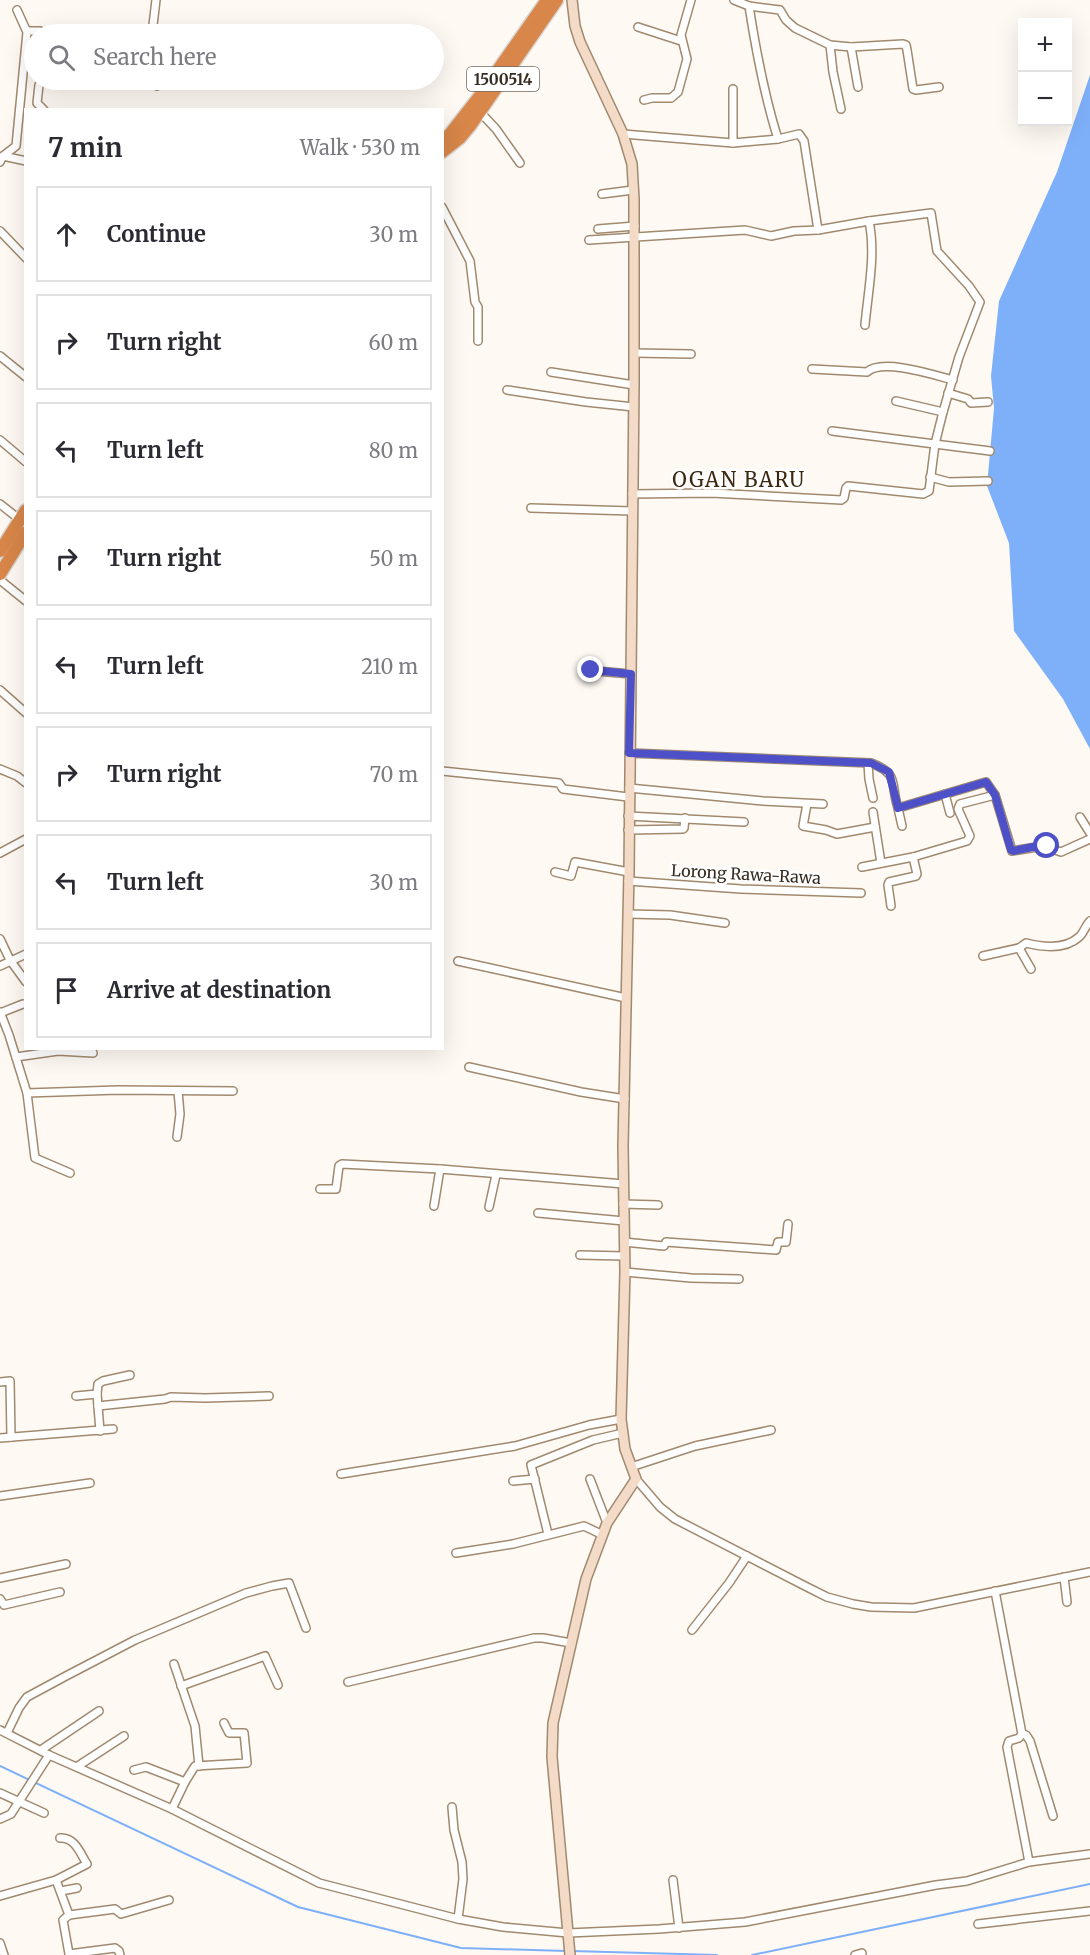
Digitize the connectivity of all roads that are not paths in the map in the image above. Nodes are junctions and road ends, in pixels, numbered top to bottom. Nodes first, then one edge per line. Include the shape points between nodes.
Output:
1 (156, 0) edge
2 (547, 0) edge
3 (556, 0) edge
4 (572, 0) edge
5 (691, 0) edge
6 (734, 0) edge
7 (748, 6) junction
8 (18, 10) dead end
9 (24, 24) edge
10 (153, 24) edge
11 (638, 27) dead end
12 (681, 41) junction
13 (830, 45) junction
14 (851, 46) junction
15 (24, 62) edge
16 (858, 87) dead end
17 (939, 87) dead end
18 (733, 89) dead end
19 (39, 90) edge
20 (644, 100) dead end
21 (42, 108) edge
22 (841, 109) dead end
23 (480, 112) junction
24 (623, 134) junction
25 (444, 138) edge
26 (778, 139) junction
27 (733, 143) junction
28 (444, 150) edge
29 (1, 159) edge
30 (24, 161) edge
31 (520, 162) dead end
32 (633, 190) junction
33 (602, 194) dead end
34 (444, 211) edge
35 (869, 221) junction
36 (634, 226) junction
37 (598, 230) dead end
38 (818, 230) junction
39 (0, 231) edge
40 (635, 238) junction
41 (589, 240) dead end
42 (24, 256) edge
43 (865, 325) dead end
44 (478, 340) dead end
45 (634, 354) junction
46 (691, 354) dead end
47 (0, 356) edge
48 (812, 369) dead end
49 (551, 372) dead end
50 (24, 375) edge
51 (634, 380) junction
52 (953, 380) junction
53 (507, 390) dead end
54 (948, 393) junction
55 (896, 401) dead end
56 (988, 402) dead end
57 (634, 406) junction
58 (943, 412) junction
59 (832, 431) dead end
60 (0, 440) edge
61 (936, 444) junction
62 (990, 451) dead end
63 (24, 460) edge
64 (930, 477) junction
65 (988, 481) dead end
66 (632, 494) junction
67 (0, 504) edge
68 (531, 508) dead end
69 (632, 511) junction
70 (22, 515) edge
71 (24, 535) edge
72 (0, 551) edge
73 (0, 573) edge
74 (0, 580) edge
75 (24, 599) edge
76 (585, 670) dead end
77 (631, 674) junction
78 (0, 690) edge
79 (24, 711) edge
80 (629, 753) junction
81 (868, 763) junction
82 (0, 769) edge
83 (444, 771) edge
84 (24, 781) edge
85 (629, 793) junction
86 (945, 794) junction
87 (995, 795) junction
88 (873, 798) dead end
89 (807, 804) junction
90 (823, 804) dead end
91 (898, 808) junction
92 (873, 813) dead end
93 (950, 813) dead end
94 (628, 816) junction
95 (1080, 817) dead end
96 (685, 818) junction
97 (744, 822) dead end
98 (902, 826) dead end
99 (874, 827) junction
100 (628, 830) junction
101 (1090, 833) edge
102 (1090, 839) edge
103 (24, 840) edge
104 (0, 853) edge
105 (913, 857) junction
106 (881, 863) junction
107 (862, 867) dead end
108 (555, 873) dead end
109 (629, 876) junction
110 (861, 893) dead end
111 (891, 906) dead end
112 (628, 914) junction
113 (1090, 921) edge
114 (725, 923) dead end
115 (0, 939) edge
116 (1018, 948) junction
117 (24, 955) edge
118 (983, 956) dead end
119 (10, 960) junction
120 (458, 961) dead end
121 (0, 966) edge
122 (1032, 969) dead end
123 (24, 979) edge
124 (626, 998) junction
125 (23, 1004) dead end
126 (0, 1012) edge
127 (93, 1053) dead end
128 (16, 1057) junction
129 (469, 1067) dead end
130 (178, 1090) junction
131 (233, 1090) dead end
132 (27, 1093) junction
133 (625, 1099) junction
134 (177, 1137) dead end
135 (440, 1169) junction
136 (70, 1173) dead end
137 (496, 1174) junction
138 (624, 1184) junction
139 (320, 1189) dead end
140 (623, 1204) junction
141 (658, 1205) dead end
142 (434, 1206) dead end
143 (489, 1207) dead end
144 (538, 1213) dead end
145 (624, 1221) junction
146 (788, 1224) dead end
147 (624, 1242) junction
148 (580, 1255) dead end
149 (624, 1256) junction
150 (625, 1272) junction
151 (739, 1279) dead end
152 (130, 1375) dead end
153 (0, 1382) edge
154 (97, 1394) junction
155 (76, 1396) dead end
156 (269, 1396) dead end
157 (98, 1406) junction
158 (621, 1419) junction
159 (113, 1429) dead end
160 (771, 1430) dead end
161 (100, 1431) junction
162 (623, 1433) junction
163 (11, 1437) junction
164 (0, 1438) edge
165 (631, 1467) junction
166 (341, 1474) dead end
167 (535, 1479) junction
168 (590, 1479) dead end
169 (636, 1479) junction
170 (513, 1481) dead end
171 (90, 1483) dead end
172 (0, 1496) edge
173 (607, 1524) junction
174 (548, 1534) junction
175 (603, 1535) junction
176 (456, 1553) dead end
177 (747, 1556) junction
178 (66, 1564) dead end
179 (1090, 1572) edge
180 (1064, 1577) junction
181 (0, 1578) edge
182 (995, 1591) junction
183 (60, 1592) dead end
184 (0, 1599) edge
185 (1067, 1602) dead end
186 (306, 1629) dead end
187 (692, 1630) dead end
188 (571, 1643) junction
189 (174, 1664) dead end
190 (348, 1682) dead end
191 (182, 1686) junction
192 (278, 1686) dead end
193 (99, 1711) dead end
194 (224, 1723) dead end
195 (4, 1732) edge
196 (1022, 1734) junction
197 (124, 1736) dead end
198 (41, 1750) junction
199 (49, 1755) junction
200 (78, 1766) junction
201 (199, 1766) junction
202 (135, 1770) dead end
203 (184, 1782) junction
204 (0, 1793) edge
205 (21, 1800) junction
206 (452, 1807) dead end
207 (172, 1809) junction
208 (44, 1813) dead end
209 (1053, 1816) dead end
210 (0, 1819) edge
211 (60, 1838) dead end
212 (1090, 1854) edge
213 (1029, 1862) junction
214 (56, 1880) junction
215 (673, 1880) dead end
216 (77, 1888) dead end
217 (61, 1891) junction
218 (0, 1896) edge
219 (169, 1899) dead end
220 (1090, 1911) edge
221 (69, 1915) junction
222 (458, 1919) junction
223 (978, 1924) dead end
224 (679, 1928) junction
225 (568, 1937) junction
226 (0, 1942) edge
227 (4, 1955) edge
228 (66, 1955) edge
229 (120, 1955) edge
230 (570, 1955) edge

1 - 10 street
2 - 25 highway, 1500514 via 479,97
3 - 23 highway, 1500514
4 - 24 street via 580,42
5 - 12 street
6 - 7 street
7 - 13 street via 780,10 795,28
7 - 26 street
8 - 9 street
11 - 12 street
12 - 20 street via 687,59 678,92 671,98
13 - 14 street
13 - 22 street
14 - 16 street
14 - 17 street via 906,45 913,89
15 - 29 street via 16,146
18 - 27 street
19 - 21 street via 38,103
23 - 28 highway, 1500514 via 460,138
23 - 31 street
24 - 27 street
24 - 32 street via 632,164
26 - 27 street
26 - 38 street via 802,136
29 - 30 street
32 - 33 street
32 - 36 street
34 - 44 street via 470,261 478,307
35 - 38 street
35 - 43 street via 871,268
35 - 52 street via 931,213 937,251 978,299 979,307
36 - 37 street
36 - 40 street
38 - 40 street via 771,236 745,230
39 - 42 street
40 - 41 street
40 - 45 street
45 - 46 street
45 - 51 street
47 - 50 street
48 - 52 street via 867,372 872,367 890,366
49 - 51 street
51 - 57 street
52 - 54 street
53 - 57 street
54 - 56 street via 971,403
54 - 58 street
55 - 58 street
57 - 66 street
58 - 61 street
59 - 61 street
60 - 63 street
61 - 62 street
61 - 64 street
64 - 65 street via 949,482
64 - 66 street via 929,491 923,494 848,486 841,500 711,493
66 - 69 street
67 - 70 street
68 - 69 street
69 - 77 street
70 - 72 highway
71 - 73 highway
74 - 75 street
76 - 77 street
77 - 80 street
78 - 79 street
80 - 81 street
80 - 85 street
81 - 88 street
81 - 91 street via 889,772
82 - 84 street
83 - 85 street via 559,783 563,789
85 - 89 street
85 - 94 street
86 - 87 street via 986,782
86 - 91 street
86 - 93 street
87 - 102 street via 1012,851 1043,846 1061,852
87 - 105 street via 960,804 958,809 970,836 967,841
89 - 90 street
89 - 99 street via 803,826 837,834
91 - 98 street
92 - 99 street
94 - 96 street
94 - 100 street
95 - 101 street
96 - 97 street
96 - 100 street via 683,829
99 - 106 street
100 - 109 street
103 - 104 street
105 - 106 street
105 - 111 street via 916,876 889,882
106 - 107 street
108 - 109 street, Lorong Rawa-Rawa via 571,876 575,862
109 - 110 street, Lorong Rawa-Rawa via 741,888
109 - 112 street
112 - 114 street
112 - 124 street
113 - 116 street via 1070,943 1043,947 1026,943
115 - 119 street
116 - 118 street
116 - 122 street
117 - 119 street
119 - 121 street
119 - 123 street
120 - 124 street
124 - 133 street
125 - 126 street
126 - 128 street
127 - 128 street via 58,1051
128 - 132 street
129 - 133 street
130 - 131 street
130 - 132 street
130 - 134 street
132 - 136 street via 34,1158
133 - 138 street
135 - 137 street
135 - 139 street via 342,1164 336,1189
135 - 142 street
137 - 138 street
137 - 143 street
138 - 140 street
140 - 141 street
140 - 145 street
144 - 145 street
145 - 147 street
146 - 147 street via 786,1242 778,1241 776,1250
147 - 149 street
148 - 149 street
149 - 150 street
150 - 151 street via 691,1281
150 - 158 street
152 - 154 street via 100,1382
153 - 163 street via 10,1381
154 - 155 street
154 - 157 street
156 - 157 street via 171,1397
157 - 161 street
158 - 162 street
158 - 166 street via 516,1446
159 - 161 street
160 - 165 street via 695,1446
161 - 163 street
162 - 165 street
162 - 167 street via 593,1440 531,1465
163 - 164 street
165 - 169 street
167 - 170 street
167 - 174 street
168 - 173 street
169 - 173 street
169 - 177 street via 675,1519
171 - 172 street
173 - 175 street
174 - 175 street via 584,1526
174 - 176 street
175 - 188 street via 585,1579
177 - 182 street via 827,1597 872,1607 914,1608
177 - 187 street
178 - 181 street
179 - 180 street
180 - 182 street
180 - 185 street
182 - 196 street
183 - 184 street via 4,1605
186 - 195 street via 290,1584 246,1593 135,1640 27,1697
188 - 190 street via 534,1638
188 - 225 street via 553,1723 552,1756
189 - 191 street
191 - 192 street via 265,1656
191 - 201 street via 195,1726
193 - 198 street
194 - 201 street via 229,1733 244,1733 247,1763
195 - 198 street
196 - 209 street via 1030,1741
196 - 213 street via 1009,1741 1007,1747
197 - 200 street
198 - 199 street
199 - 200 street
199 - 205 street
200 - 207 street
201 - 203 street via 193,1768
202 - 203 street via 146,1767
203 - 207 street
204 - 205 street
205 - 208 street
205 - 210 street via 10,1814
206 - 222 street via 463,1879
207 - 222 street via 319,1883
211 - 214 street via 73,1841 87,1864
212 - 213 street
213 - 224 street via 967,1881 745,1922
214 - 217 street
214 - 218 street
215 - 224 street
216 - 217 street
217 - 221 street
219 - 221 street via 121,1914 115,1909
220 - 223 street
221 - 228 street via 63,1920
222 - 225 street
224 - 225 street
225 - 230 street
226 - 227 street
228 - 229 street via 115,1948

